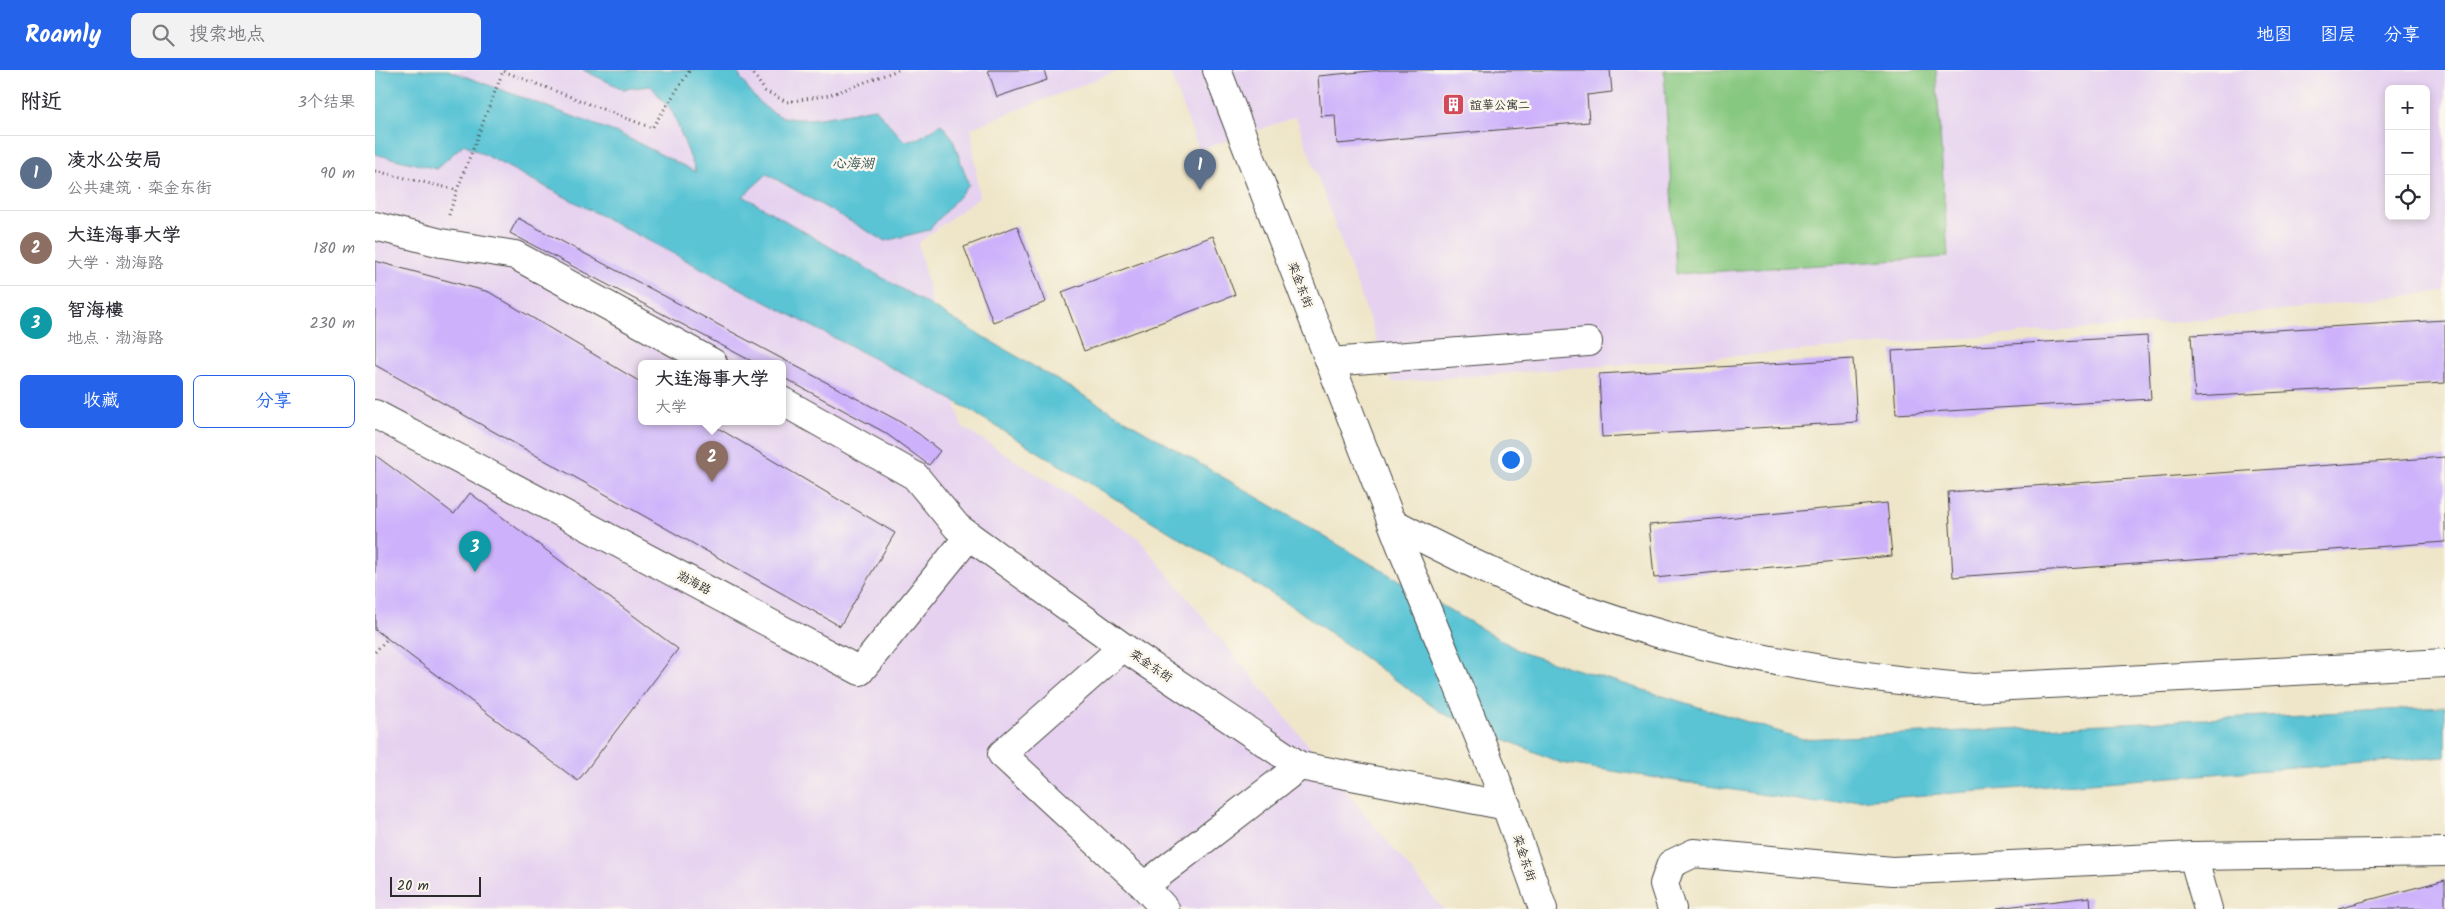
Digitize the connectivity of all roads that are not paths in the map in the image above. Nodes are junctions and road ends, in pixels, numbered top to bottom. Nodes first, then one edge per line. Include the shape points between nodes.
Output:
1 (1217, 70) edge
2 (375, 226) edge
3 (1588, 342) dead end
4 (708, 360) edge
5 (1330, 362) junction
6 (786, 403) edge
7 (375, 414) edge
8 (1397, 534) junction
9 (969, 536) junction
10 (1123, 647) junction
11 (2445, 663) edge
12 (1300, 766) junction
13 (1507, 806) junction
14 (2445, 852) edge
15 (2193, 856) junction
16 (1144, 886) junction
17 (1165, 909) edge
18 (1543, 909) edge
19 (1672, 909) edge
20 (2208, 909) edge

1 - 5 street, 栾金东街
2 - 4 street via 441,243 515,255
3 - 5 street
5 - 8 street, 栾金东街
6 - 9 street via 915,476 957,527
7 - 9 street, 渤海路 via 860,671
8 - 11 street via 1580,608 1671,638 1902,682 1973,688
8 - 13 street, 栾金东街
9 - 10 street
10 - 12 street, 栾金东街
10 - 16 street, 栾金东街 via 1002,754
12 - 13 street, 栾金东街
12 - 16 street
13 - 18 street, 栾金东街
14 - 15 street
15 - 19 street via 1893,871 1694,854 1671,864 1664,884
15 - 20 street
16 - 17 street, 栾金东街

